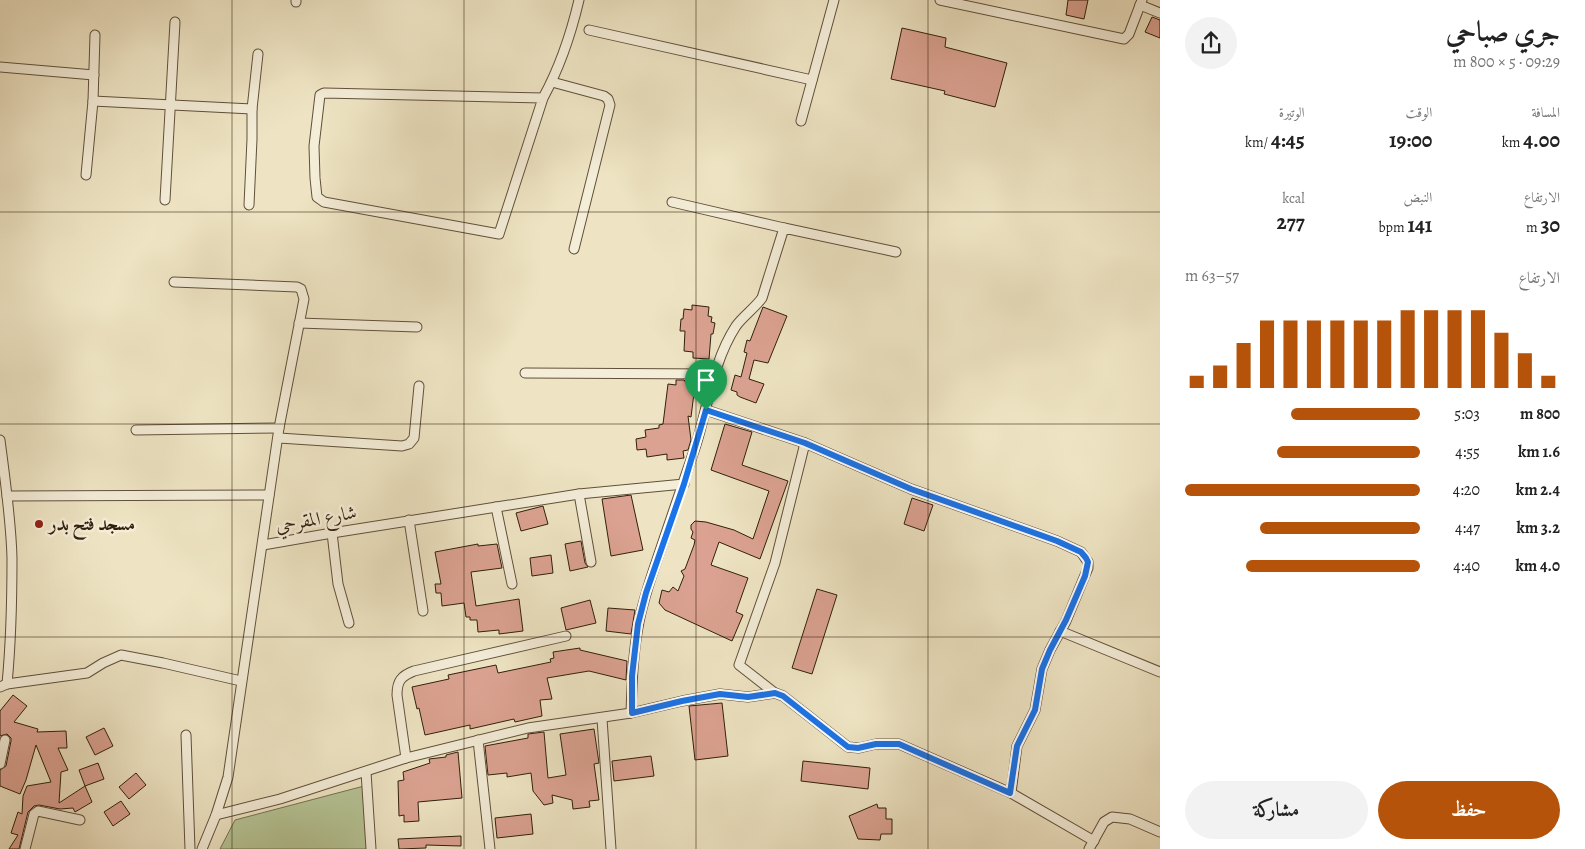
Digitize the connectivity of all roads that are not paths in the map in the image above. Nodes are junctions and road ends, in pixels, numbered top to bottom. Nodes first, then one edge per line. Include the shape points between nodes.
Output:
1 (579, 0) edge
2 (834, 0) edge
3 (940, 0) edge
4 (1141, 2) edge
5 (1160, 13) edge
6 (176, 22) dead end
7 (589, 30) dead end
8 (95, 36) dead end
9 (258, 54) dead end
10 (0, 68) edge
11 (94, 75) junction
12 (812, 80) junction
13 (552, 82) junction
14 (542, 98) junction
15 (93, 101) junction
16 (170, 105) junction
17 (252, 109) junction
18 (801, 122) dead end
19 (86, 174) dead end
20 (164, 200) dead end
21 (672, 202) dead end
22 (249, 205) dead end
23 (784, 228) junction
24 (574, 250) dead end
25 (896, 252) dead end
26 (174, 282) dead end
27 (298, 323) junction
28 (417, 327) dead end
29 (526, 373) dead end
30 (715, 374) junction
31 (419, 386) dead end
32 (706, 410) junction
33 (136, 430) dead end
34 (279, 433) junction
35 (0, 440) edge
36 (805, 443) junction
37 (684, 484) junction
38 (579, 494) junction
39 (269, 495) junction
40 (7, 496) junction
41 (496, 507) junction
42 (409, 520) junction
43 (332, 533) junction
44 (263, 546) junction
45 (591, 562) dead end
46 (512, 584) dead end
47 (423, 610) dead end
48 (349, 623) dead end
49 (1060, 631) junction
50 (566, 636) dead end
51 (1160, 672) edge
52 (242, 682) junction
53 (4, 685) edge
54 (775, 693) junction
55 (632, 713) junction
56 (602, 719) junction
57 (186, 735) dead end
58 (5, 740) dead end
59 (478, 740) junction
60 (406, 758) junction
61 (0, 764) edge
62 (366, 772) junction
63 (1010, 793) junction
64 (216, 815) junction
65 (80, 820) dead end
66 (1160, 832) edge
67 (1091, 845) edge
68 (25, 849) edge
69 (190, 849) edge
70 (202, 849) edge
71 (371, 849) edge
72 (490, 849) edge
73 (611, 849) edge

1 - 13 street
2 - 12 street
3 - 4 street via 1124,39
4 - 5 street
6 - 16 street
7 - 12 street
8 - 11 street
9 - 17 street
10 - 11 street
11 - 15 street
12 - 18 street
13 - 14 street
13 - 24 street via 604,96 610,105
14 - 14 street via 500,234 324,202 317,197 314,146 318,99 324,93
15 - 16 street
15 - 19 street
16 - 17 street
16 - 20 street
17 - 22 street
21 - 23 street
23 - 25 street
23 - 30 street via 762,298 737,325
26 - 27 street via 297,287 304,298
27 - 28 street
27 - 34 street
29 - 30 street
30 - 32 street
31 - 34 street via 414,438 409,444 402,446
32 - 36 street
32 - 37 street
33 - 34 street
34 - 39 street
35 - 40 street
36 - 49 street via 911,489 1081,552 1088,568
36 - 54 street via 775,563 739,665
37 - 38 street, شارع المقرحي
37 - 55 street via 638,624
38 - 41 street, شارع المقرحي
38 - 45 street
39 - 40 street
39 - 44 street
40 - 53 street via 12,558 10,653
41 - 42 street, شارع المقرحي
41 - 46 street
42 - 43 street, شارع المقرحي
42 - 47 street
43 - 44 street, شارع المقرحي
43 - 48 street via 338,584
44 - 52 street, شارع المقرحي
49 - 51 street
49 - 63 street via 1042,669 1035,710 1017,746
50 - 60 street via 406,674 397,685 397,695
52 - 53 street via 121,655 87,673
52 - 64 street, شارع المقرحي via 228,777
54 - 55 street via 748,697 720,694
54 - 63 street via 848,747 899,744
55 - 56 street
56 - 59 street via 528,728
56 - 73 street
57 - 69 street
58 - 61 street
59 - 60 street
59 - 72 street
60 - 62 street
62 - 64 street
62 - 71 street
63 - 67 street
64 - 70 street, شارع المقرحي
65 - 68 street via 38,811
66 - 67 street via 1130,819 1112,817 1104,822

